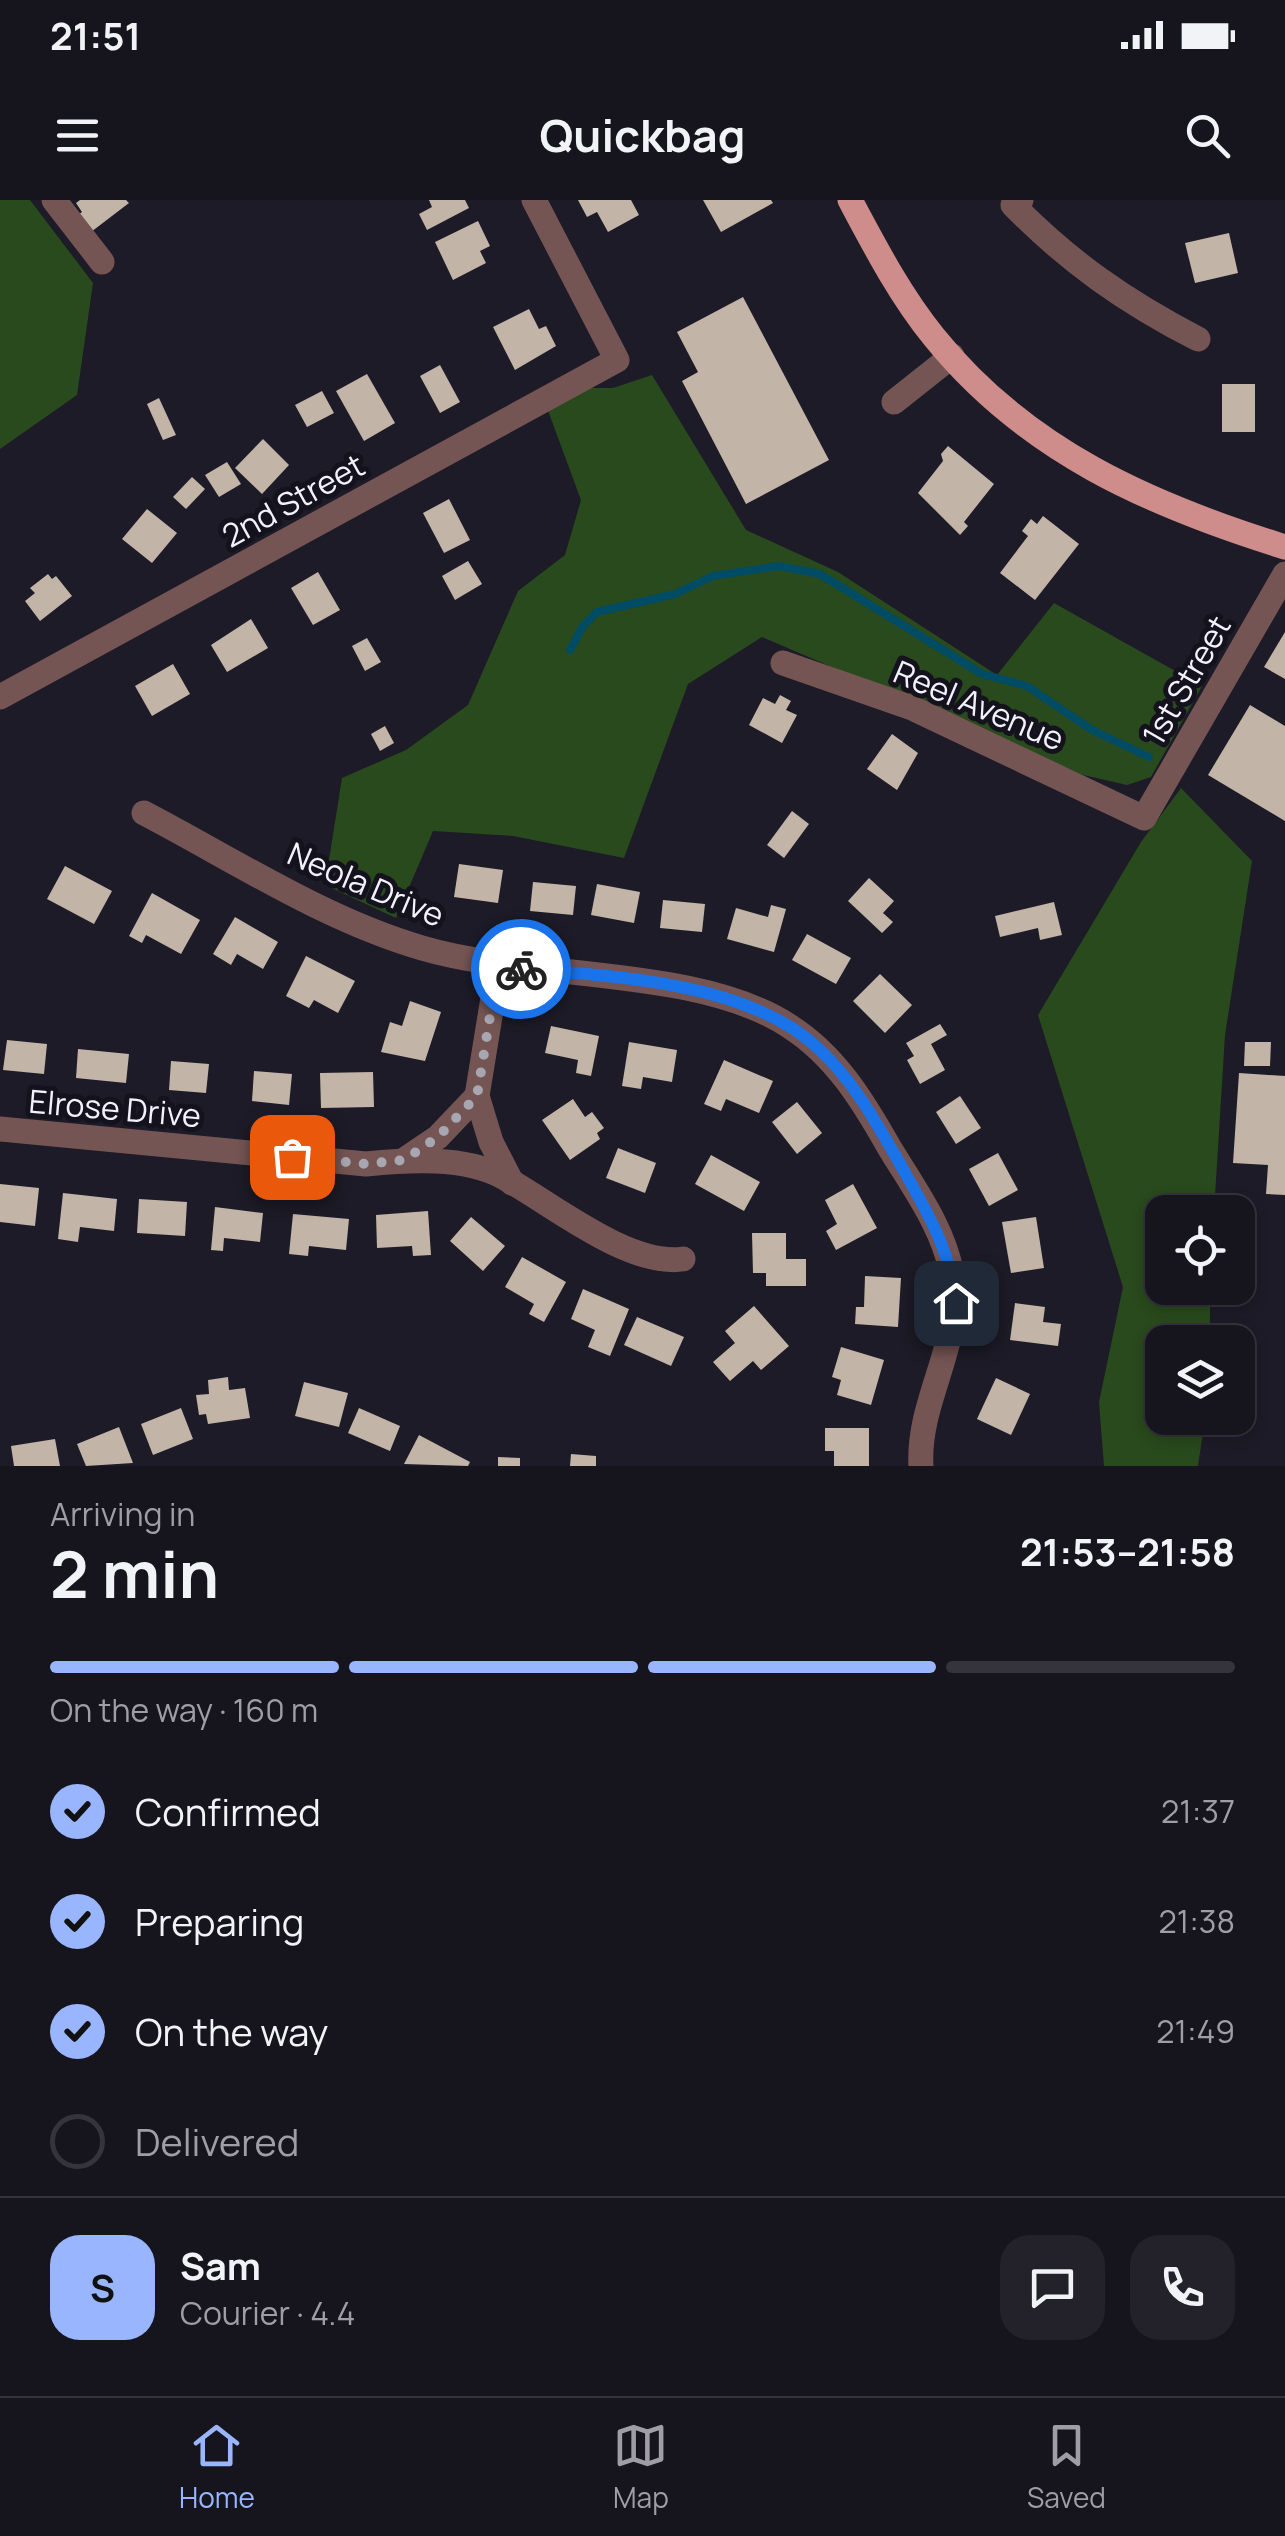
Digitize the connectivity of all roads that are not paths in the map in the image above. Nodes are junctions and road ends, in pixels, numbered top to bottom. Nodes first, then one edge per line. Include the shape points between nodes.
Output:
1 (54, 200) edge
2 (534, 200) edge
3 (850, 200) edge
4 (1021, 200) edge
5 (102, 262) dead end
6 (1198, 338) dead end
7 (952, 356) junction
8 (894, 402) dead end
9 (1285, 548) edge
10 (1285, 574) edge
11 (783, 663) dead end
12 (0, 697) edge
13 (144, 813) dead end
14 (1144, 818) joint
15 (498, 967) junction
16 (477, 1096) junction
17 (0, 1130) edge
18 (404, 1160) junction
19 (513, 1184) junction
20 (683, 1258) dead end
21 (921, 1466) edge

1 - 5 street
2 - 12 street, 2nd Street via 618,360
3 - 7 main road via 906,298
4 - 6 street via 1012,204 1104,287
7 - 8 street
7 - 9 main road via 1051,444 1099,474 1153,503
10 - 14 street, 1st Street
11 - 14 street, Reel Avenue via 912,708
13 - 15 street, Neola Drive via 388,937
15 - 16 street
15 - 21 street, Neola Drive via 586,974 752,1006 790,1026 840,1071 935,1225 951,1270 952,1330 926,1419
16 - 18 street via 438,1137
16 - 19 street
17 - 18 street, Elrose Drive via 366,1164
18 - 19 street, Elrose Drive via 463,1165
19 - 20 street, Elrose Drive via 651,1259

